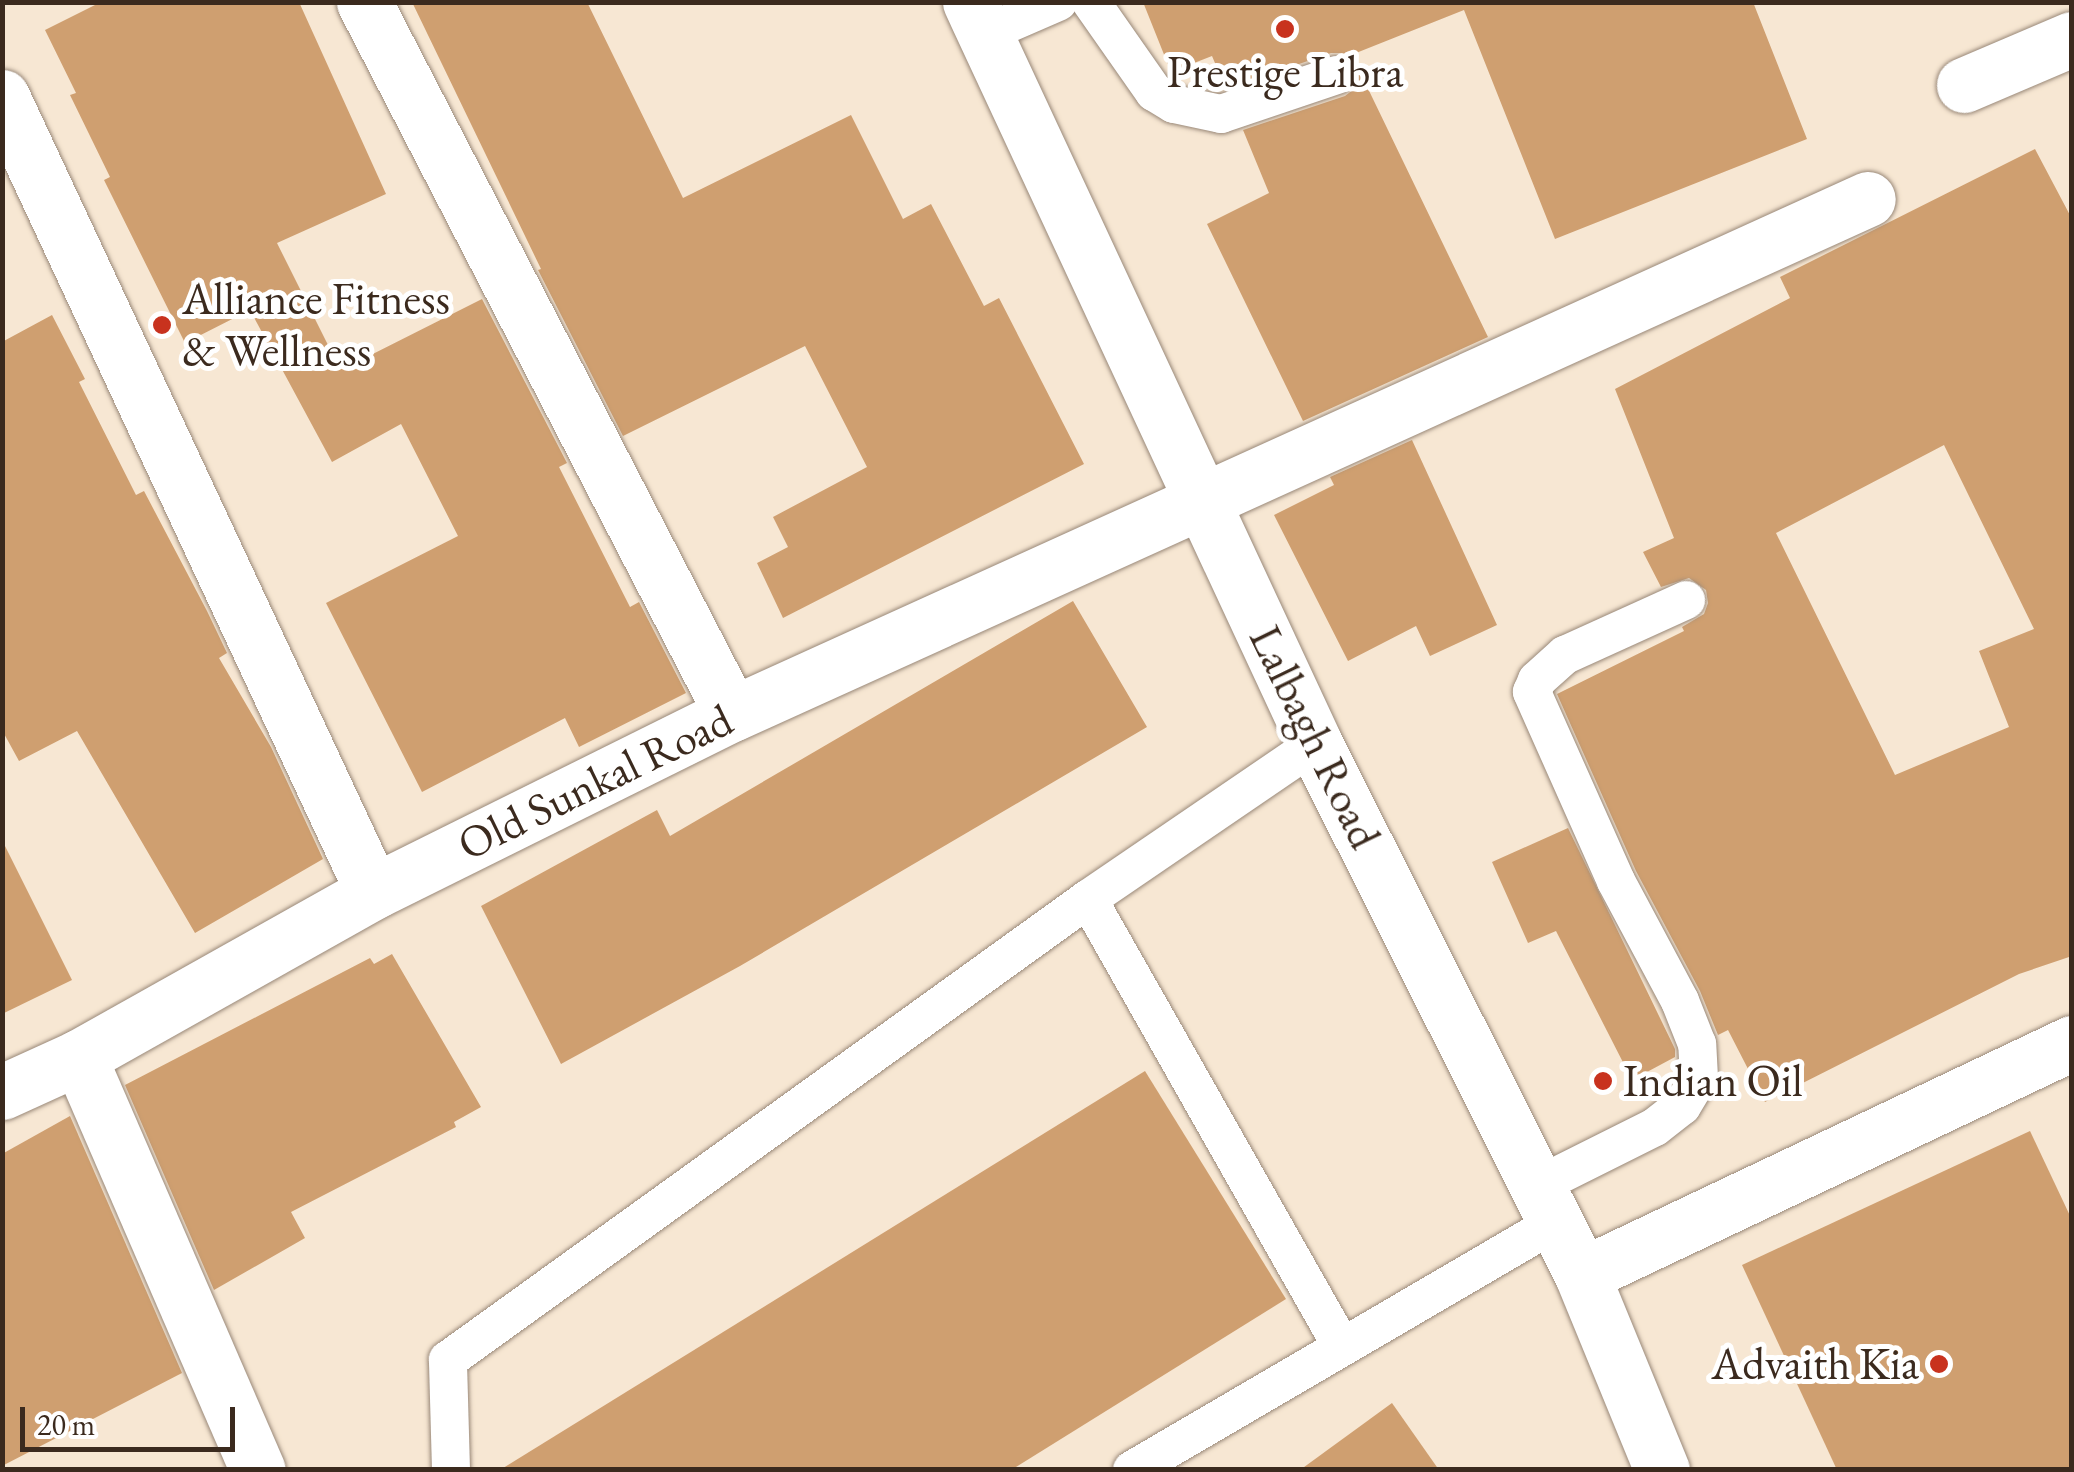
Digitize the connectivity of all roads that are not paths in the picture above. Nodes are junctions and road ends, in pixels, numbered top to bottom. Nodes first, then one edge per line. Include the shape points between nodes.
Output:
1 (364, 2) edge
2 (1058, 2) edge
3 (1091, 2) edge
4 (977, 18) edge
5 (2072, 39) edge
6 (1337, 75) dead end
7 (1964, 84) dead end
8 (2, 96) edge
9 (1868, 200) dead end
10 (1201, 497) junction
11 (1686, 600) dead end
12 (732, 714) junction
13 (1316, 744) junction
14 (373, 892) junction
15 (1088, 899) junction
16 (2072, 1043) edge
17 (79, 1057) junction
18 (2, 1092) edge
19 (1546, 1204) junction
20 (1582, 1275) junction
21 (1342, 1347) junction
22 (258, 1470) edge
23 (451, 1470) edge
24 (1132, 1470) edge
25 (1662, 1470) edge

1 - 12 street
2 - 4 lane
3 - 6 lane via 1154,92 1174,104 1221,114
4 - 10 street, Lalbagh Road
5 - 7 street
8 - 14 street
9 - 10 street, Old Sunkal Road
10 - 12 street, Old Sunkal Road
10 - 13 street, Lalbagh Road
11 - 19 lane via 1566,654 1532,692 1616,881 1680,1001 1697,1044 1699,1078 1682,1106
12 - 14 street, Old Sunkal Road
13 - 15 lane
13 - 19 street, Lalbagh Road
14 - 17 street, Old Sunkal Road
15 - 21 lane
15 - 23 lane via 448,1360
16 - 20 street
17 - 18 street, Old Sunkal Road
17 - 22 street
19 - 20 street, Lalbagh Road
19 - 21 lane
20 - 25 street, Lalbagh Road
21 - 24 lane

